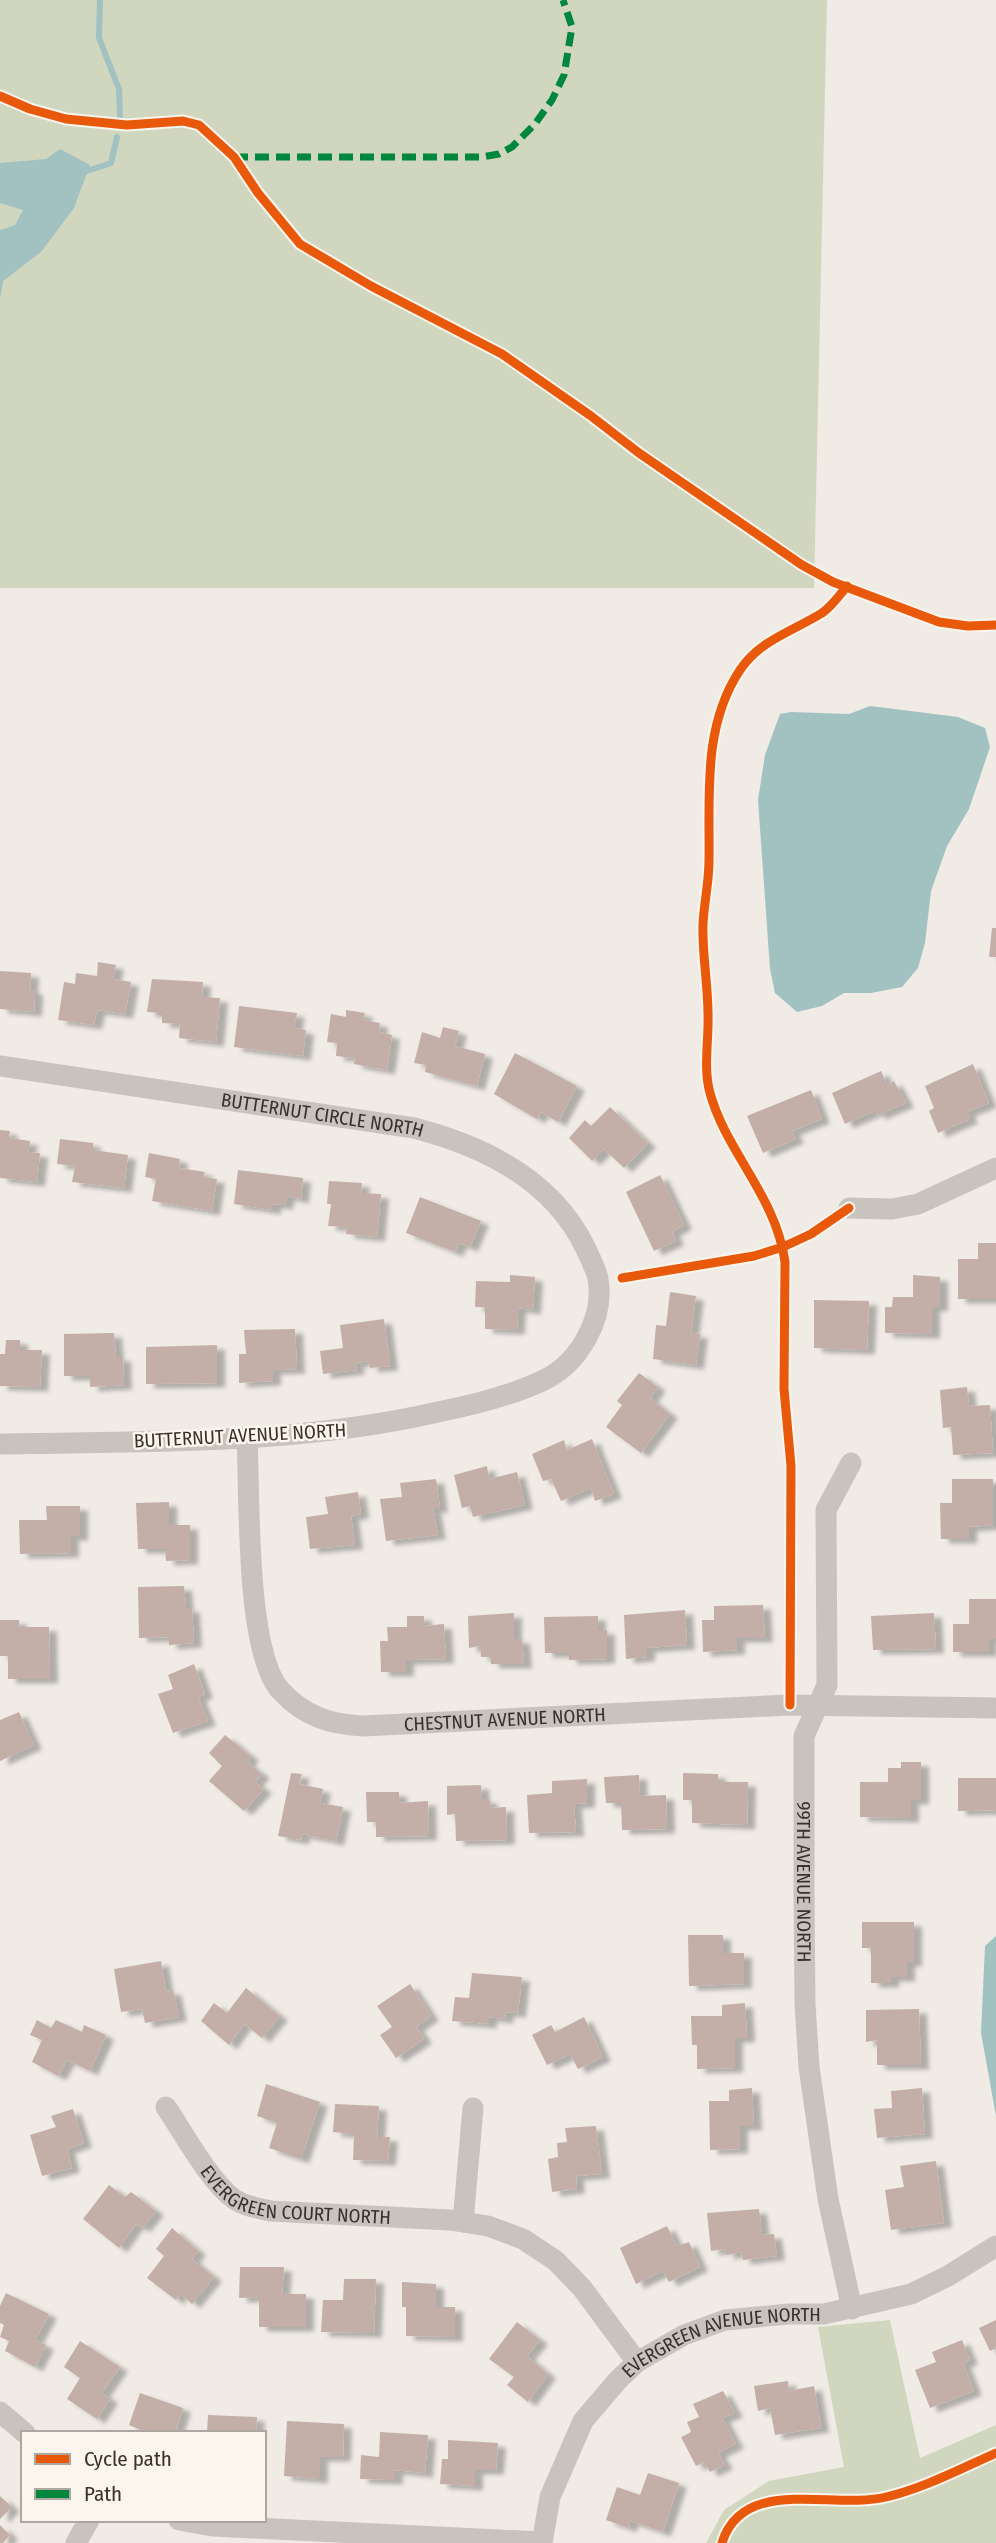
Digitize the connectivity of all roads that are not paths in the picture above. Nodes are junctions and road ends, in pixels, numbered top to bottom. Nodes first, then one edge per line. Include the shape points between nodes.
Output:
1 (0, 1066) edge
2 (996, 1168) edge
3 (849, 1208) dead end
4 (592, 1262) joint
5 (247, 1438) junction
6 (0, 1444) edge
7 (851, 1463) dead end
8 (817, 1706) junction
9 (996, 1708) edge
10 (166, 2107) dead end
11 (473, 2108) dead end
12 (463, 2222) junction
13 (996, 2246) edge
14 (852, 2309) junction
15 (637, 2362) junction
16 (0, 2412) edge
17 (23, 2431) edge
18 (88, 2522) edge
19 (190, 2522) edge
20 (542, 2542) edge
21 (76, 2543) edge

1 - 4 street, BUTTERNUT CIRCLE NORTH via 415,1128 447,1137 516,1170 572,1225
2 - 3 street via 918,1204
4 - 5 street, BUTTERNUT AVENUE NORTH via 598,1278 594,1321 582,1346 545,1379 493,1398 412,1418 342,1431
5 - 6 street, BUTTERNUT AVENUE NORTH
5 - 8 street, CHESTNUT AVENUE NORTH via 257,1621 265,1663 280,1691 303,1710 332,1724
7 - 8 street, 99TH AVENUE NORTH via 826,1510 827,1685
8 - 9 street, CHESTNUT AVENUE NORTH
8 - 14 street, 99TH AVENUE NORTH via 804,1736 805,2004 816,2130
10 - 12 street, EVERGREEN COURT NORTH via 219,2185 250,2206
11 - 12 street
12 - 15 street, EVERGREEN COURT NORTH via 523,2239 556,2261
13 - 14 street, EVERGREEN AVENUE NORTH via 911,2294
14 - 15 street, EVERGREEN AVENUE NORTH via 725,2320 684,2335
15 - 20 street, EVERGREEN AVENUE NORTH via 583,2421 550,2497
16 - 17 street
18 - 21 street
19 - 20 street

